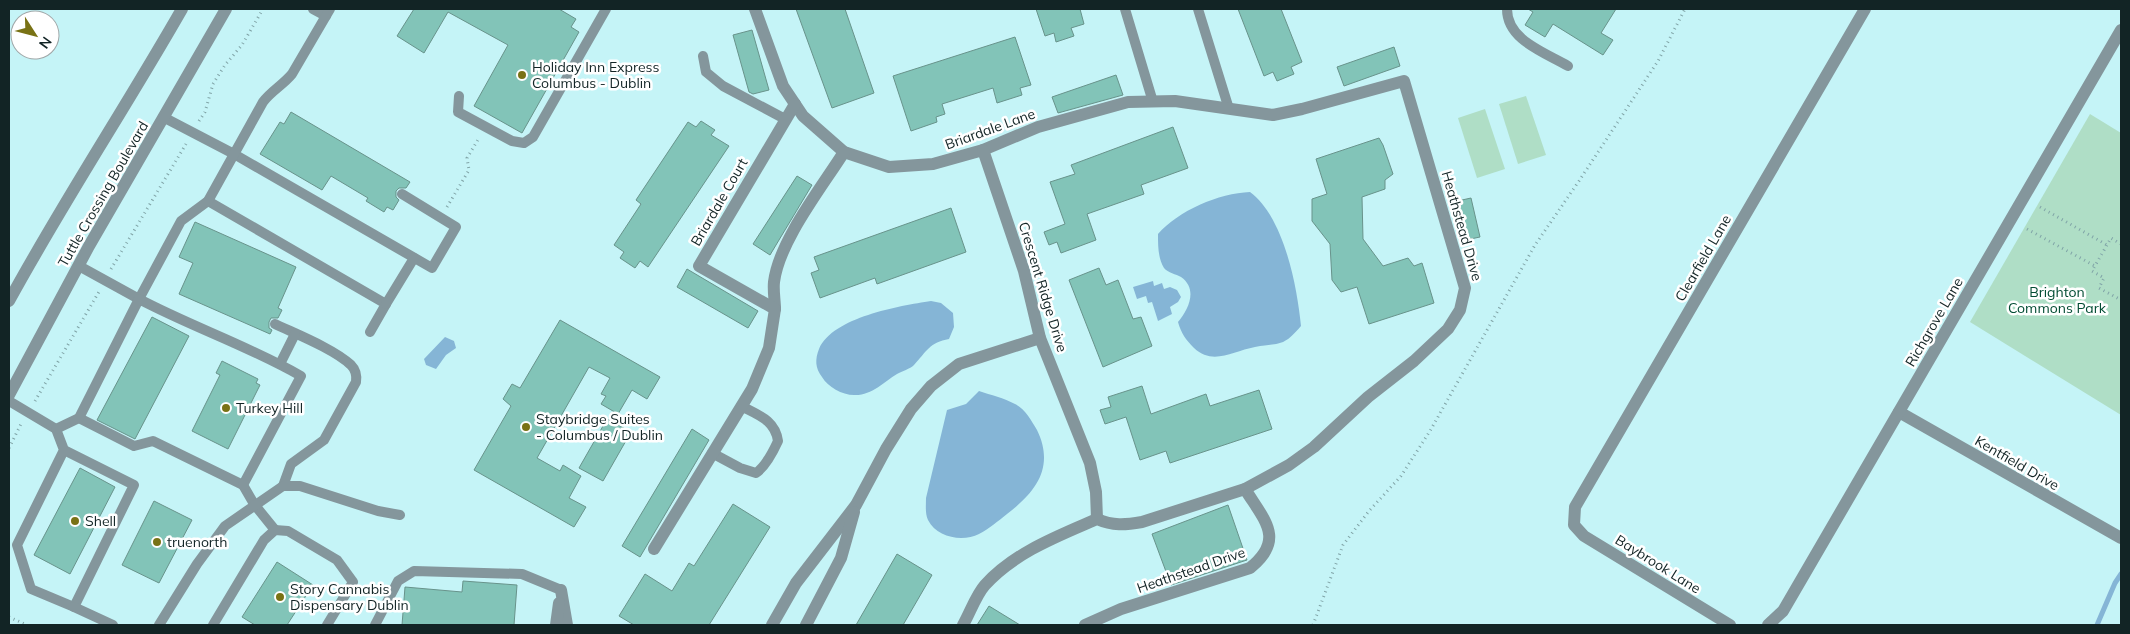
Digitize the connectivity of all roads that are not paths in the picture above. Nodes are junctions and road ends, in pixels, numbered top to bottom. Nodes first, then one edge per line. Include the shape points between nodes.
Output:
1 (182, 9) edge
2 (226, 9) edge
3 (313, 9) edge
4 (606, 9) edge
5 (755, 9) edge
6 (1125, 9) edge
7 (1198, 9) edge
8 (1507, 9) edge
9 (1865, 9) edge
10 (328, 13) edge
11 (2121, 30) edge
12 (703, 56) dead end
13 (1568, 66) dead end
14 (458, 96) dead end
15 (1153, 102) junction
16 (795, 104) junction
17 (1229, 110) junction
18 (164, 117) junction
19 (785, 119) junction
20 (983, 150) junction
21 (844, 152) junction
22 (234, 154) junction
23 (402, 194) dead end
24 (208, 201) junction
25 (414, 258) junction
26 (79, 266) junction
27 (139, 299) junction
28 (9, 301) edge
29 (386, 304) junction
30 (775, 310) junction
31 (276, 324) dead end
32 (370, 332) dead end
33 (295, 334) junction
34 (1040, 338) junction
35 (280, 364) junction
36 (9, 396) edge
37 (9, 401) edge
38 (741, 406) junction
39 (1899, 412) junction
40 (79, 418) junction
41 (56, 429) junction
42 (64, 450) junction
43 (712, 453) junction
44 (243, 485) junction
45 (282, 486) junction
46 (1245, 489) junction
47 (254, 504) junction
48 (856, 505) junction
49 (400, 515) dead end
50 (1097, 518) junction
51 (1574, 525) joint
52 (275, 530) junction
53 (2119, 537) edge
54 (654, 550) dead end
55 (561, 590) junction
56 (74, 606) junction
57 (113, 625) edge
58 (160, 625) edge
59 (212, 625) edge
60 (327, 625) edge
61 (375, 625) edge
62 (556, 625) edge
63 (567, 625) edge
64 (772, 625) edge
65 (806, 625) edge
66 (963, 625) edge
67 (1085, 625) edge
68 (1730, 625) edge
69 (1768, 625) edge

1 - 28 street, Tuttle Crossing Boulevard via 51,224
2 - 18 street, Tuttle Crossing Boulevard
3 - 10 lane
4 - 14 lane via 533,137 524,143 458,112
5 - 16 street, Briardale Lane via 783,86
6 - 15 lane
7 - 17 lane
8 - 13 lane via 1510,26 1517,36
9 - 51 street, Clearfield Lane via 1575,507
10 - 22 lane via 287,81 272,90 263,102
11 - 39 street, Richgrove Lane
12 - 19 lane via 706,72 723,86
15 - 17 street, Briardale Lane via 1175,101
15 - 20 street, Briardale Lane via 1128,102 1086,112 1038,127
16 - 19 street, Briardale Court
16 - 21 street, Briardale Lane
17 - 46 street, Heathstead Drive via 1273,115 1404,80 1465,288 1460,310 1448,330 1314,447
18 - 22 lane
18 - 26 street, Tuttle Crossing Boulevard
19 - 30 street, Briardale Court via 699,266
20 - 21 street, Briardale Lane via 909,167 889,167
20 - 34 street, Crescent Ridge Drive via 1024,271
21 - 30 street via 781,256 774,282
22 - 24 lane
22 - 25 lane
23 - 25 lane via 456,227 432,268
24 - 27 lane via 181,221
24 - 29 lane
25 - 29 lane
26 - 27 lane
26 - 36 street, Tuttle Crossing Boulevard
27 - 35 lane
27 - 40 lane
29 - 32 lane
30 - 38 street via 770,348
31 - 33 lane
33 - 35 lane
33 - 45 lane via 351,365 357,373 356,382 324,440 291,464
34 - 48 street via 959,364 931,386 911,409
34 - 50 street, Crescent Ridge Drive via 1090,463
35 - 44 lane via 301,376
37 - 41 lane
38 - 43 street
38 - 43 lane via 767,420 774,428 778,441 762,469 756,473 740,468
39 - 53 street, Kentfield Drive
39 - 69 street, Richgrove Lane via 1784,611
40 - 41 lane
40 - 44 lane via 134,446 153,440
41 - 42 lane
42 - 56 lane via 17,545 31,589
42 - 56 lane via 134,485
43 - 54 street
44 - 47 lane
45 - 47 lane
45 - 49 lane via 300,486
46 - 50 street, Heathstead Drive via 1142,522 1111,524
46 - 67 street, Heathstead Drive via 1270,531 1268,546 1261,559 1250,568 1121,609
47 - 52 lane
47 - 58 lane via 225,526 197,564
48 - 64 street via 796,583
48 - 65 street via 841,558
50 - 66 street via 1041,543 1013,562 984,586
51 - 68 street, Baybrook Lane via 1584,536
52 - 59 lane via 264,540
52 - 60 lane via 288,532 337,560 353,582
55 - 61 lane via 522,574 414,571 398,581
55 - 62 street
55 - 63 street
56 - 57 lane

